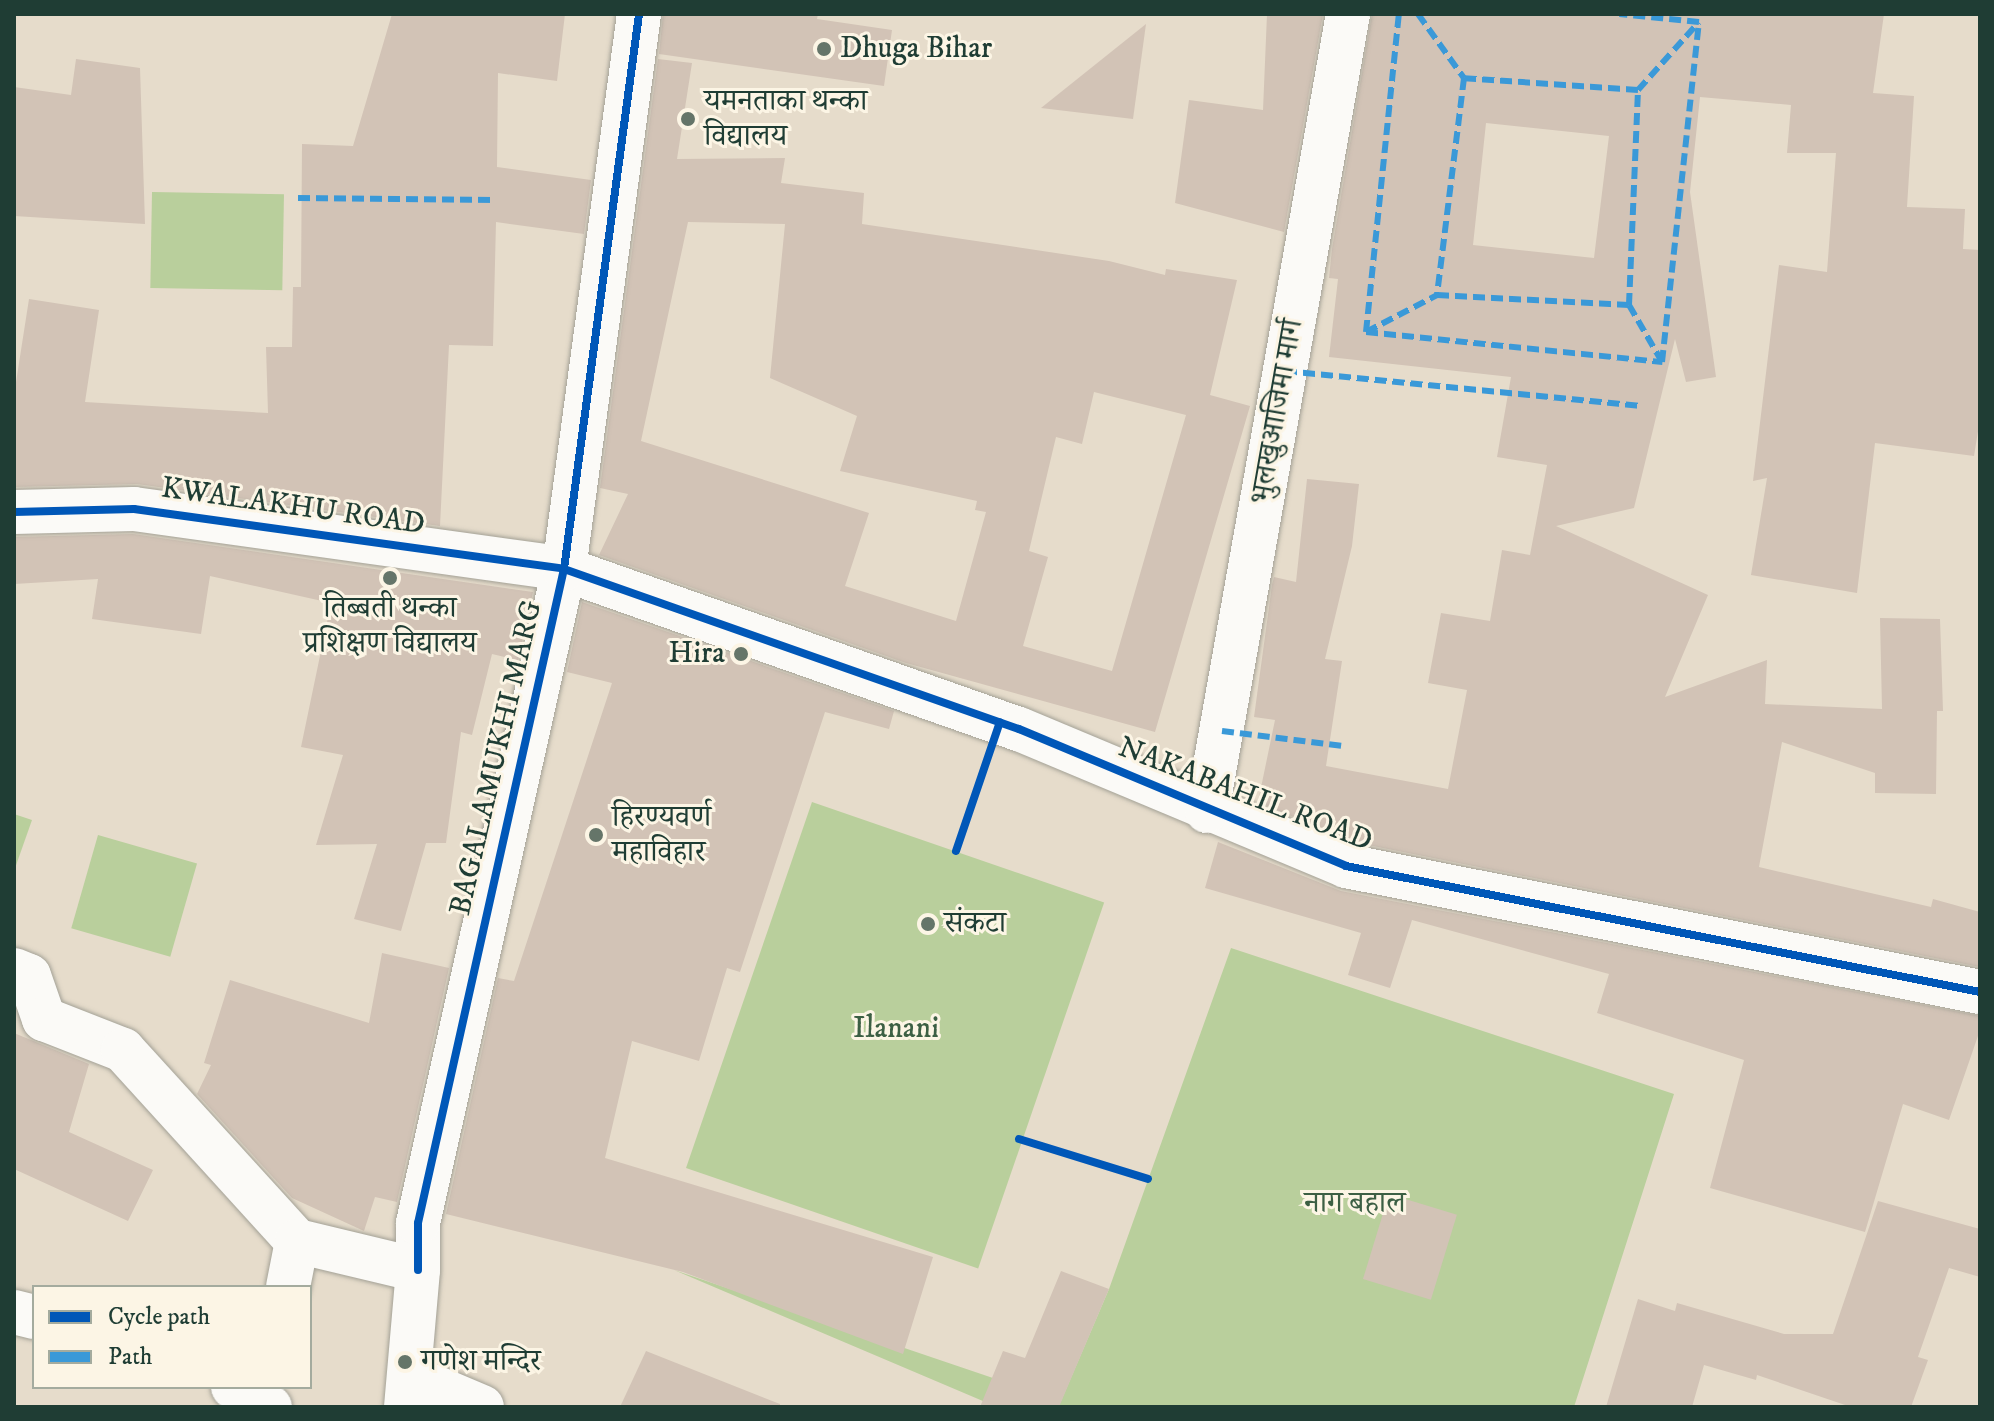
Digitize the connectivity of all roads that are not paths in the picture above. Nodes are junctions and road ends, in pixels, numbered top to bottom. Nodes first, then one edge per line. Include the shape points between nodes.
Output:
1 (639, 14) edge
2 (1348, 14) edge
3 (14, 512) edge
4 (564, 569) junction
5 (1207, 811) junction
6 (14, 970) edge
7 (1980, 992) edge
8 (297, 1241) junction
9 (418, 1270) junction
10 (288, 1285) edge
11 (409, 1392) edge
12 (482, 1407) edge

1 - 4 street, BAGALAMUKHI MARG
2 - 5 street, भुलखुआजिमा मार्ग
3 - 4 street, KWALAKHU ROAD via 134,509
4 - 5 street, NAKABAHIL ROAD via 1000,722
4 - 9 street, BAGALAMUKHI MARG via 418,1223
5 - 7 street, NAKABAHIL ROAD via 1346,866
6 - 8 street via 29,976 44,1019 123,1050
8 - 9 street
8 - 10 street
9 - 11 street, BAGALAMUKHI MARG
11 - 12 street

